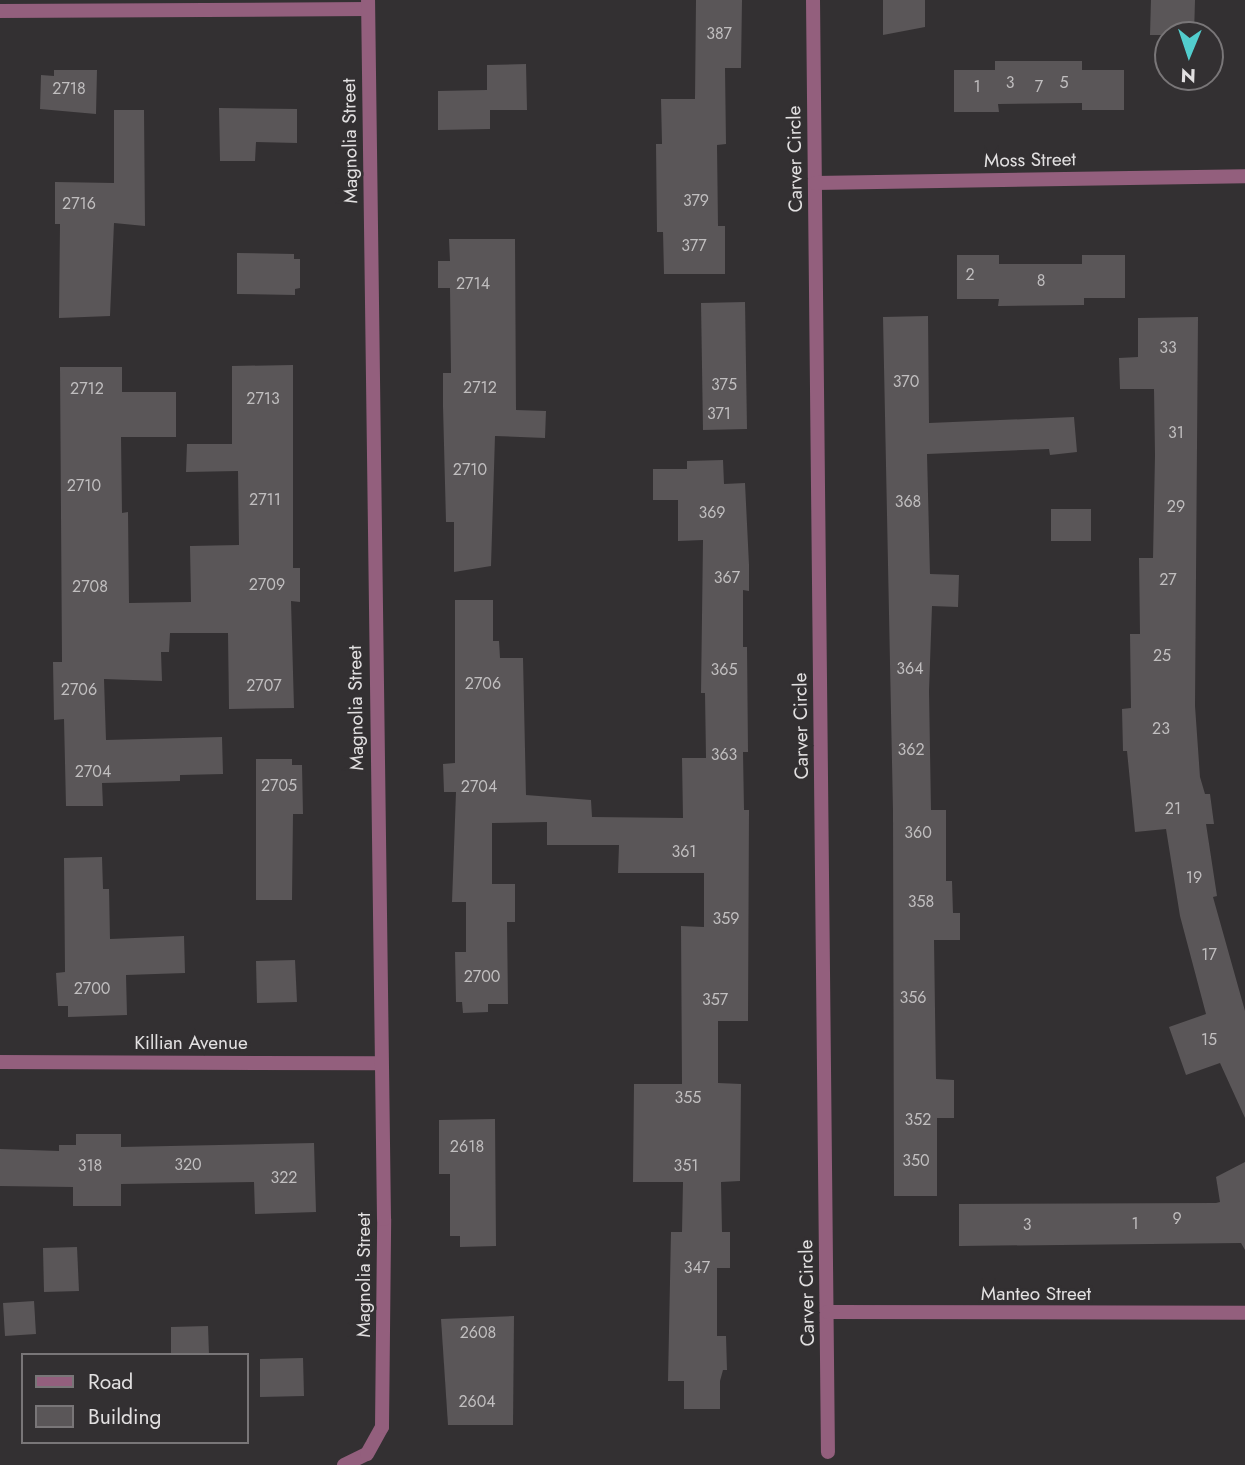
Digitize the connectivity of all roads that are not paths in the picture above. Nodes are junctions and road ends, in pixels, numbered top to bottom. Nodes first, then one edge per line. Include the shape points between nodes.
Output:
1 (813, 0) edge
2 (368, 5) edge
3 (0, 11) edge
4 (1245, 177) edge
5 (815, 183) junction
6 (0, 1062) edge
7 (381, 1063) junction
8 (827, 1312) junction
9 (1245, 1313) edge
10 (828, 1452) dead end
11 (344, 1465) edge

1 - 5 street, Carver Circle
2 - 3 street
2 - 7 street, Magnolia Street
4 - 5 street, Moss Street
5 - 8 street, Carver Circle
6 - 7 street, Killian Avenue
7 - 11 street, Magnolia Street via 382,1416 377,1442 366,1454
8 - 9 street, Manteo Street
8 - 10 street, Carver Circle

